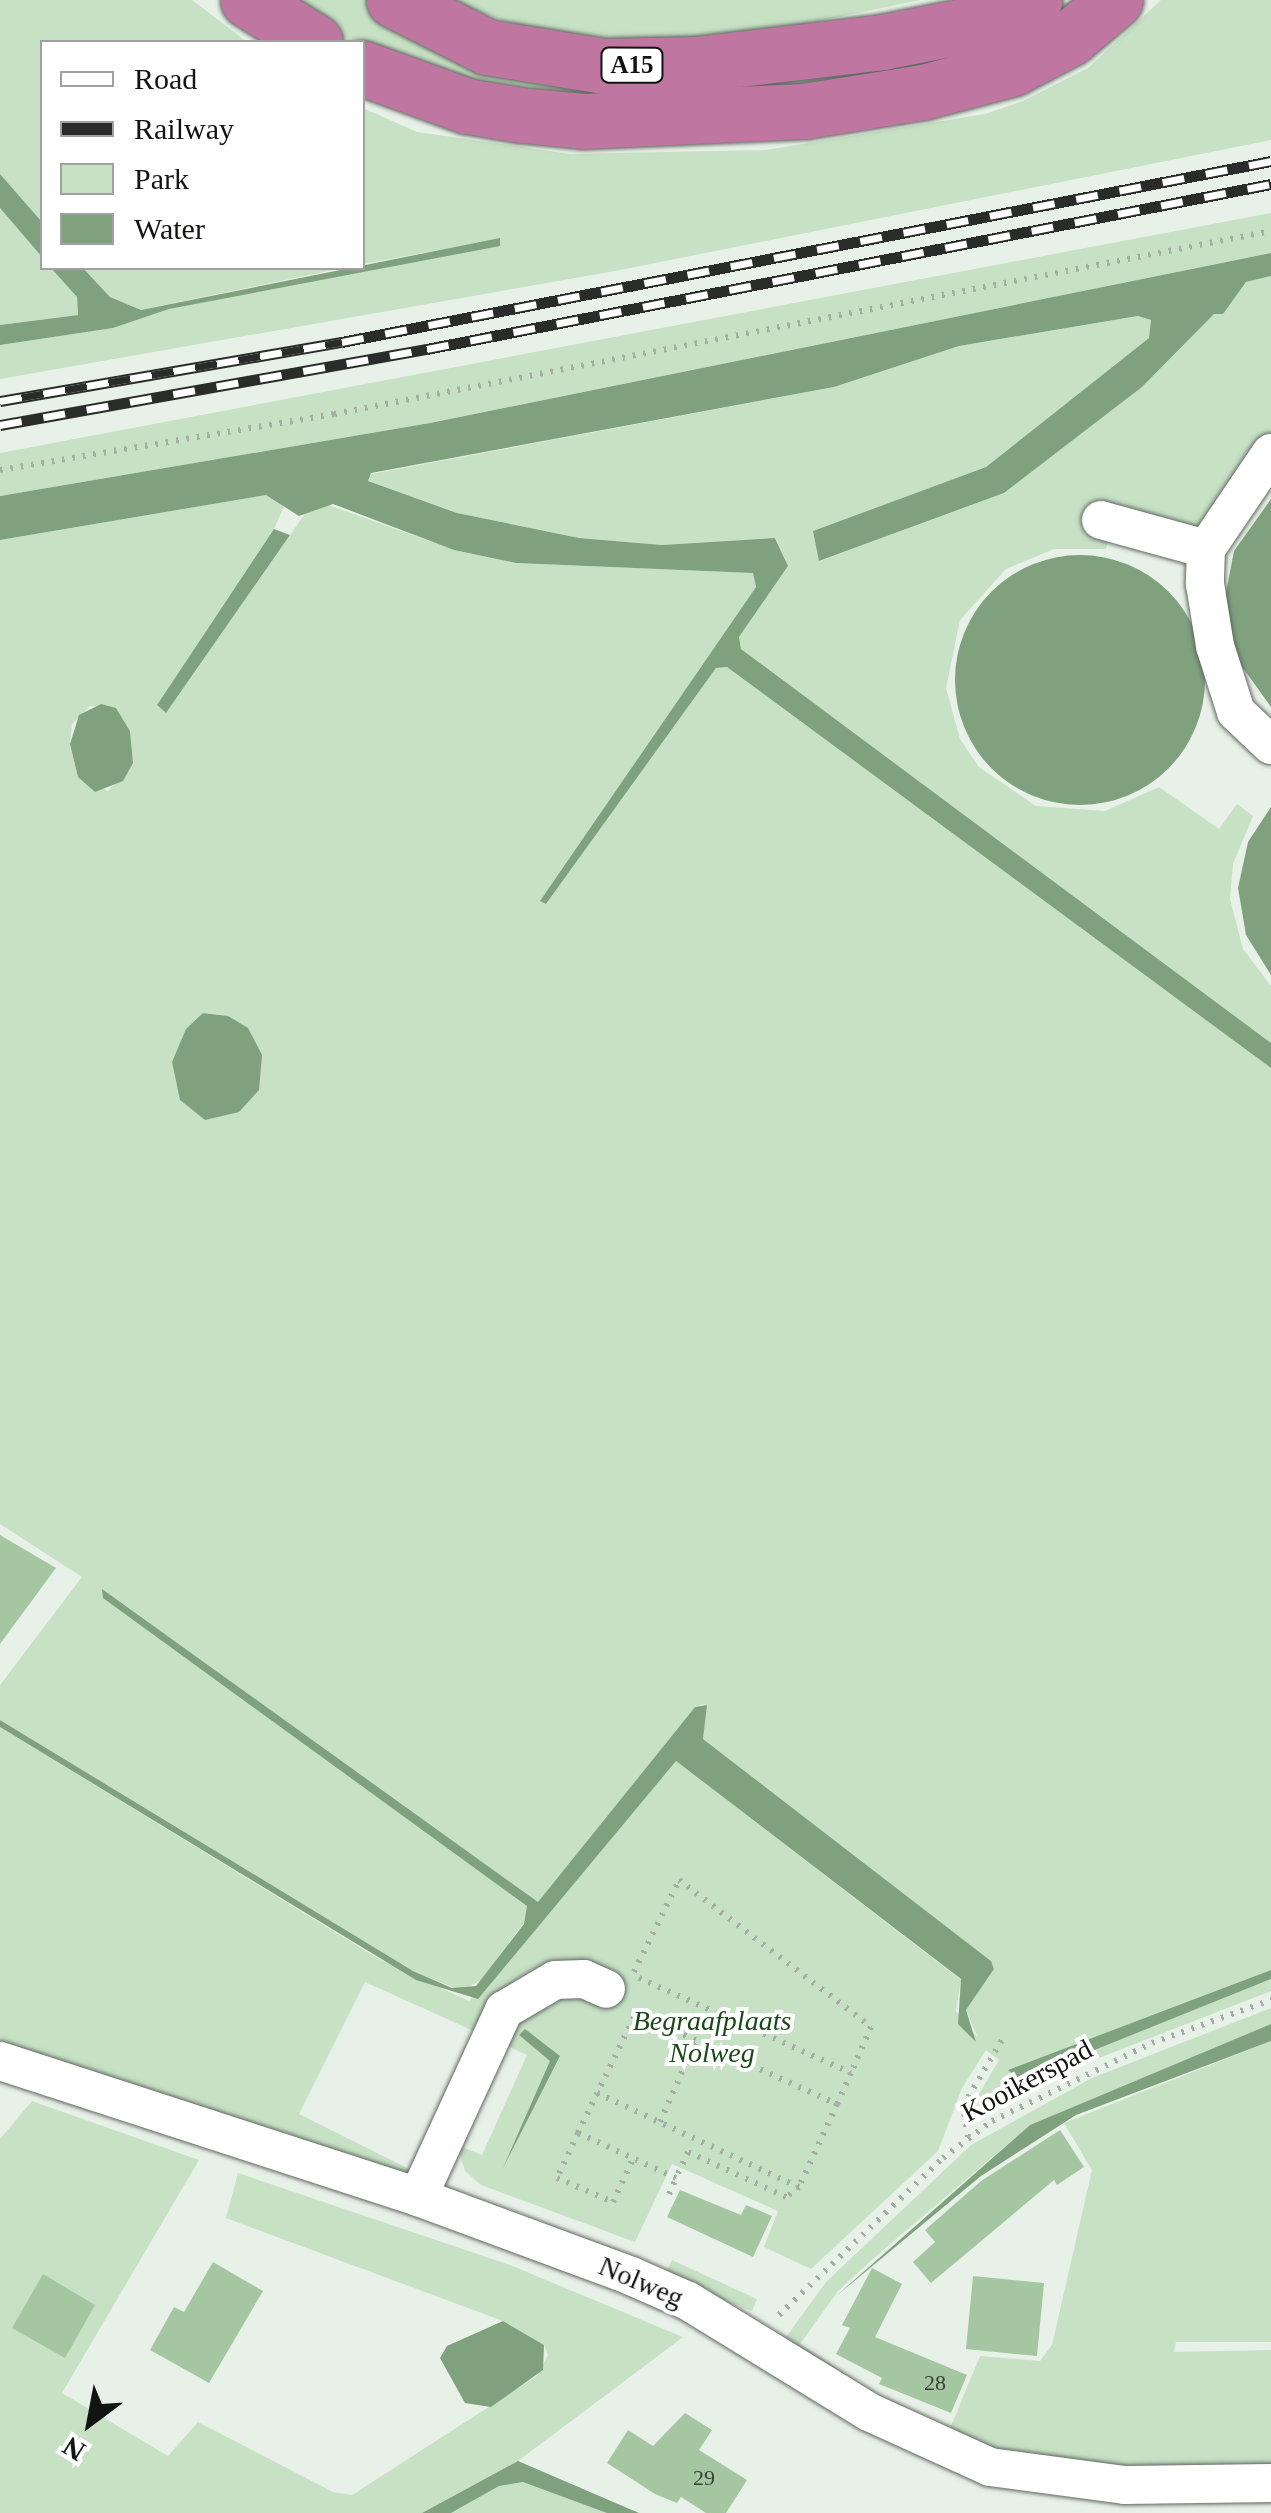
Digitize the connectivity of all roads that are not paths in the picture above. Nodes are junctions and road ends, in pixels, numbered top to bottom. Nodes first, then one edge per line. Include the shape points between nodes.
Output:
1 (248, 0) edge
2 (394, 0) edge
3 (967, 0) edge
4 (1034, 0) edge
5 (1115, 0) edge
6 (312, 40) edge
7 (882, 42) junction
8 (365, 69) edge
9 (1271, 453) edge
10 (1101, 520) dead end
11 (1206, 549) junction
12 (1271, 745) edge
13 (620, 1982) road end
14 (0, 2061) edge
15 (418, 2197) junction
16 (1271, 2484) edge

1 - 6 highway
2 - 7 highway, A15 via 487,47 604,66 714,63
3 - 7 highway, A15
4 - 7 highway, A15 via 989,21
5 - 8 highway, A15 via 1070,38 1013,68 924,92 766,114 583,121 521,115 468,106
9 - 11 street
10 - 11 street
11 - 12 street via 1207,607 1226,687 1245,724
13 - 15 street via 555,1980 504,2010
14 - 15 street, Nolweg
15 - 16 street, Nolweg via 632,2276 753,2339 869,2412 990,2467 1126,2485

